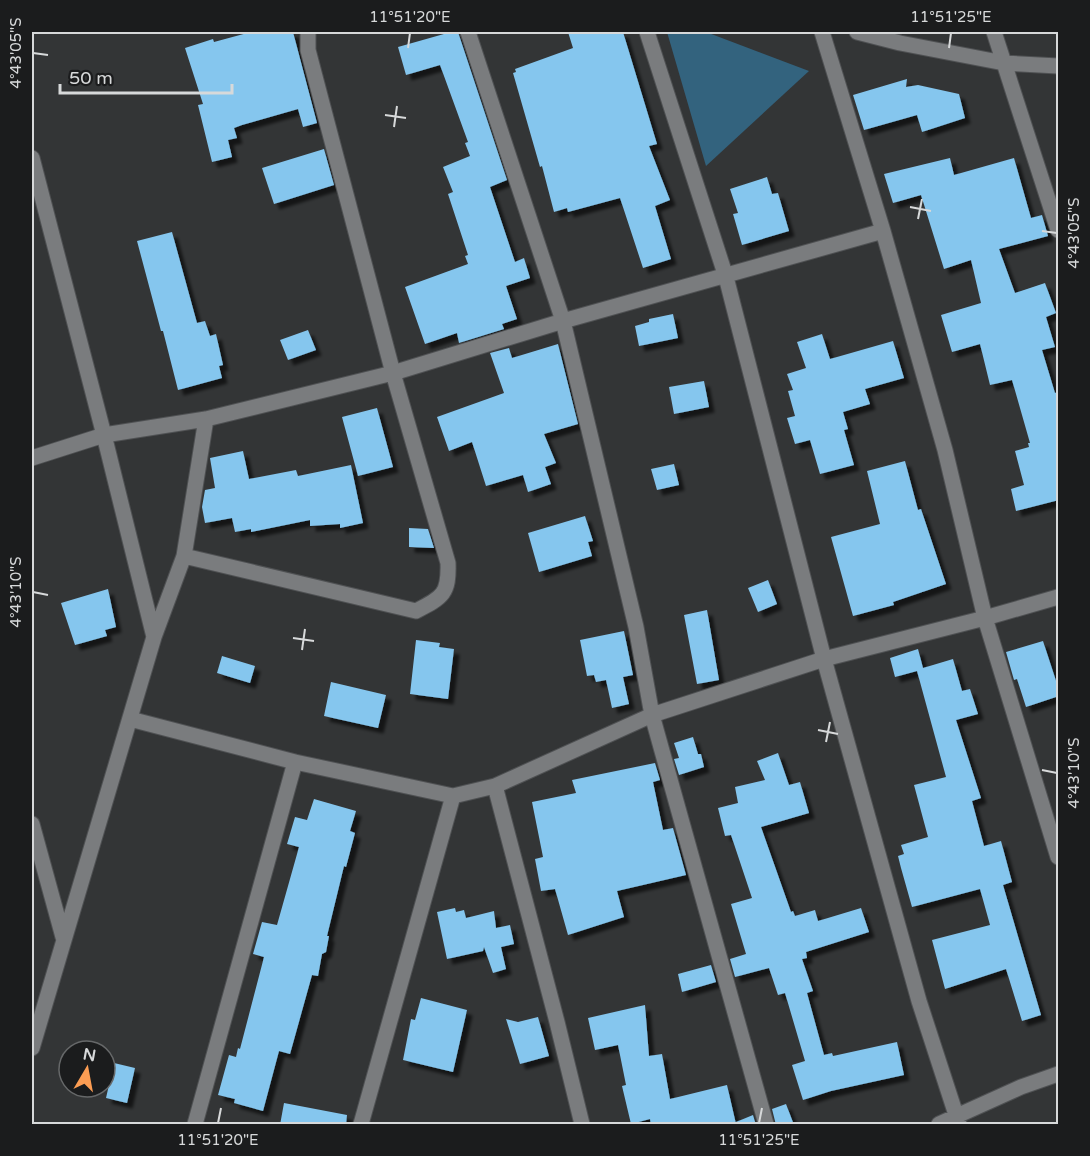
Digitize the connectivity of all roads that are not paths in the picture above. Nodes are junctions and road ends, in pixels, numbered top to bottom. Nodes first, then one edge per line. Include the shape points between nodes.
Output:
1 (308, 32) edge
2 (468, 32) edge
3 (647, 32) edge
4 (822, 32) edge
5 (857, 32) edge
6 (994, 32) edge
7 (1004, 63) junction
8 (1059, 66) edge
9 (32, 158) edge
10 (1059, 230) edge
11 (883, 231) junction
12 (726, 277) junction
13 (563, 321) junction
14 (393, 373) junction
15 (206, 419) junction
16 (104, 435) junction
17 (32, 458) edge
18 (184, 556) junction
19 (1059, 597) edge
20 (985, 618) junction
21 (154, 637) junction
22 (824, 659) junction
23 (652, 715) junction
24 (130, 719) junction
25 (295, 762) junction
26 (495, 786) junction
27 (453, 796) junction
28 (32, 824) edge
29 (1059, 856) edge
30 (63, 938) junction
31 (32, 1048) edge
32 (1059, 1074) edge
33 (957, 1120) edge
34 (195, 1125) edge
35 (361, 1125) edge
36 (582, 1125) edge
37 (766, 1125) edge
38 (939, 1125) edge

1 - 14 street via 308,50
2 - 13 street
3 - 12 street
4 - 11 street
5 - 7 street
6 - 7 street
7 - 8 street
7 - 10 street
9 - 16 street
11 - 12 street
11 - 20 street via 945,450
12 - 13 street
12 - 22 street
13 - 14 street
13 - 23 street via 636,627
14 - 15 street
14 - 18 street via 448,563 449,582 438,600 417,611
15 - 16 street
15 - 18 street
16 - 17 street
16 - 21 street
18 - 21 street
19 - 20 street
20 - 22 street
20 - 29 street
21 - 24 street
22 - 23 street
22 - 33 street via 919,1001
23 - 26 street
23 - 37 street
24 - 25 street
24 - 30 street
25 - 27 street
25 - 34 street
26 - 27 street
26 - 36 street
27 - 35 street
28 - 30 street
30 - 31 street
32 - 33 street
33 - 38 street

